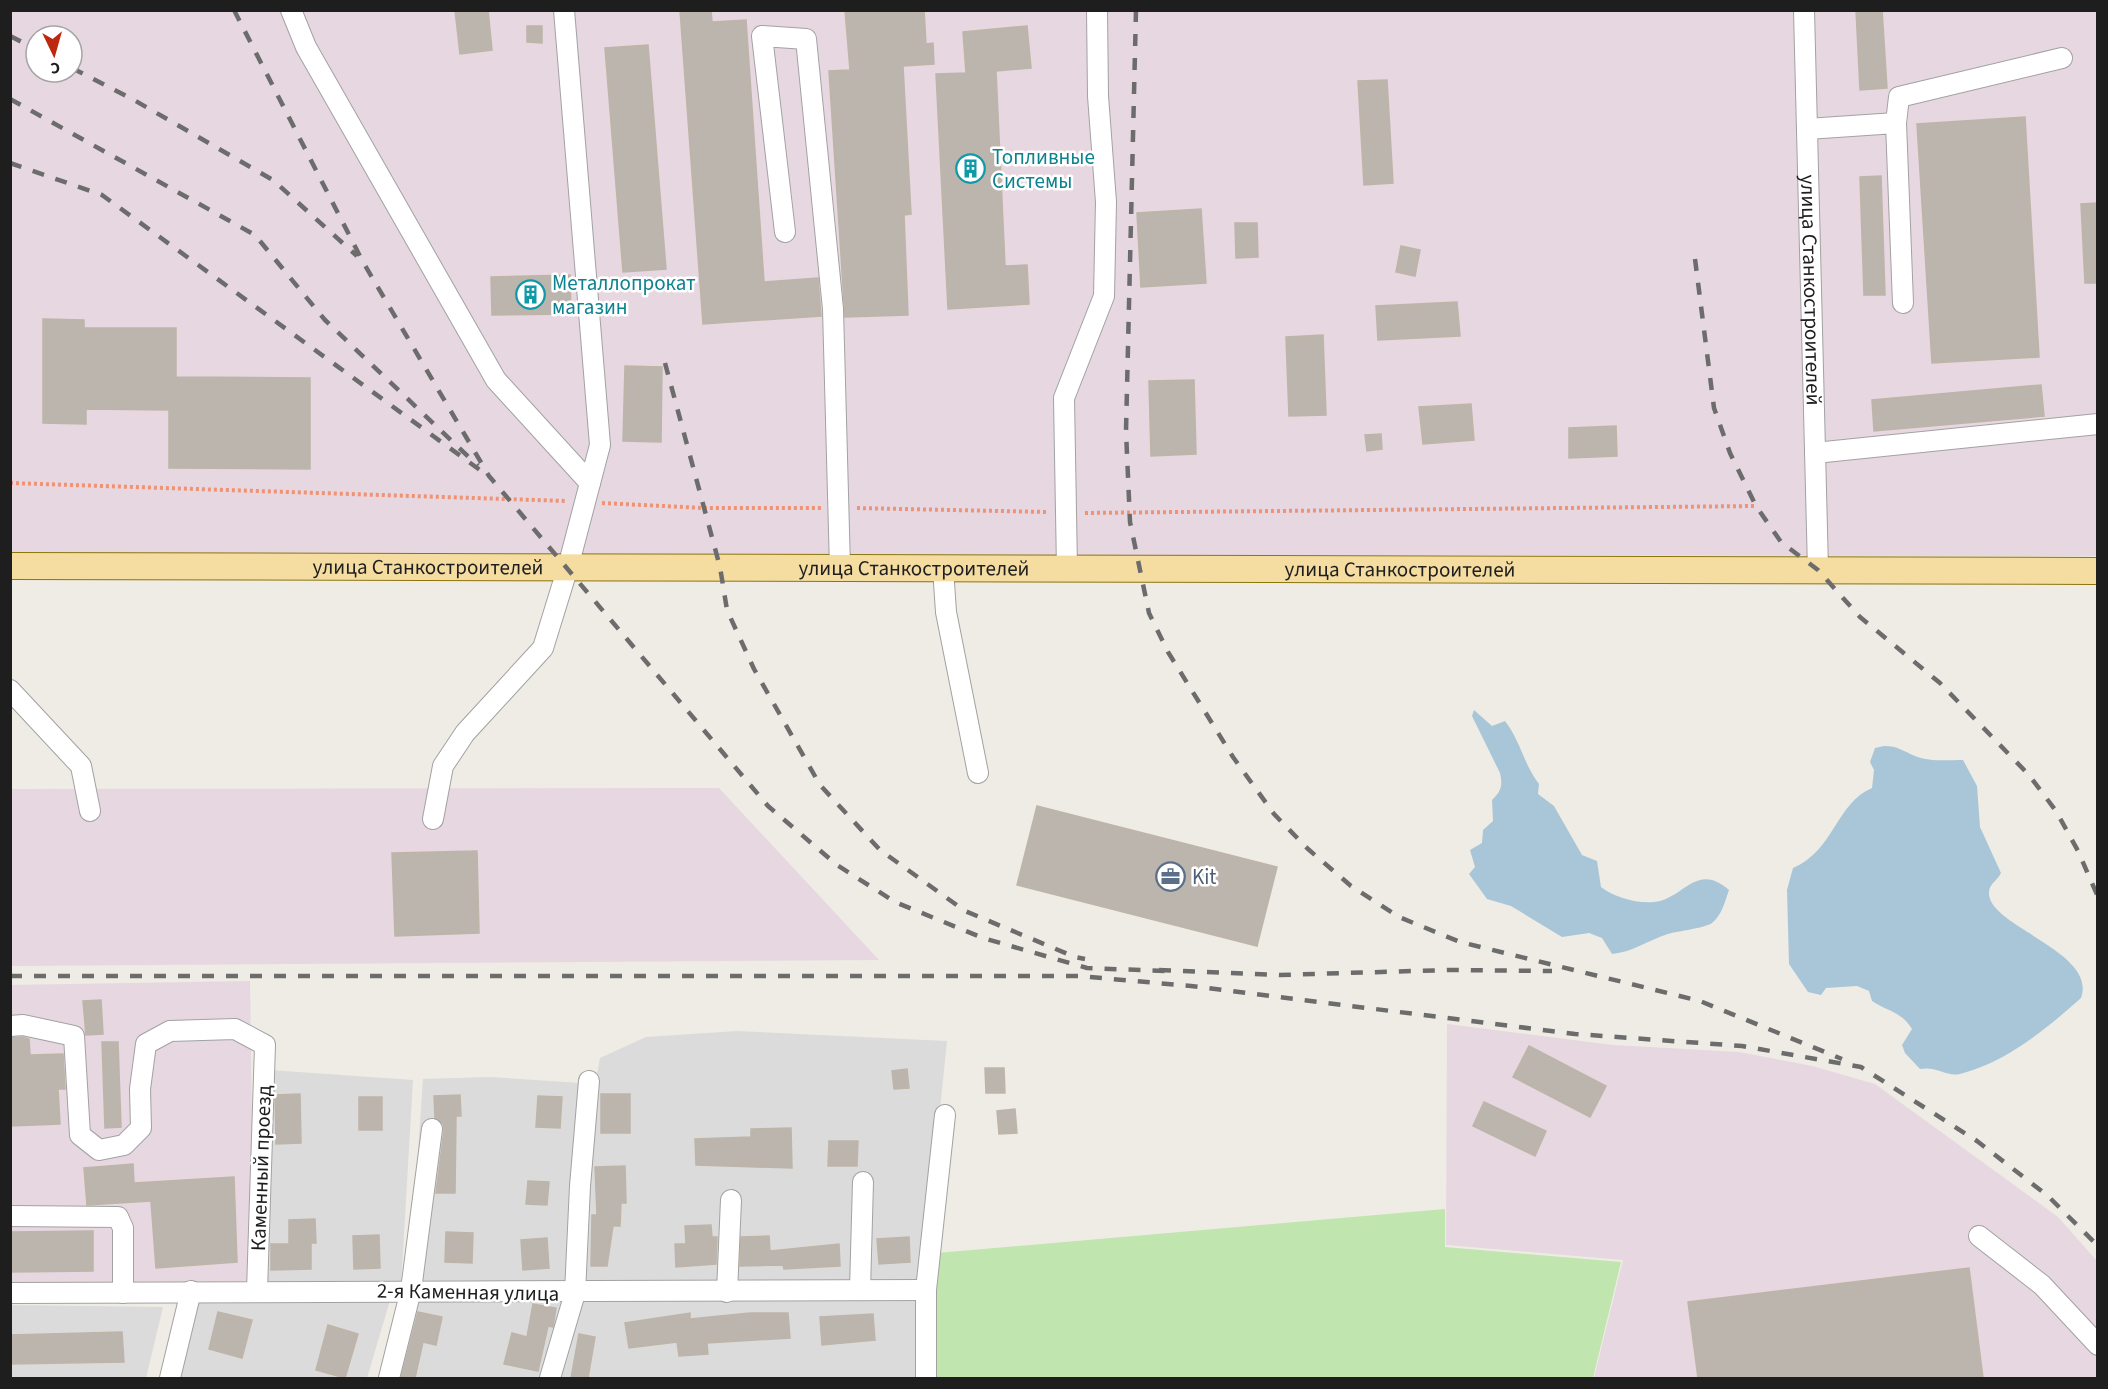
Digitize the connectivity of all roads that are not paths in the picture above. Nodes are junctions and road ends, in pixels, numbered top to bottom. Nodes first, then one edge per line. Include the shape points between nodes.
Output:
1 (291, 10) edge
2 (564, 10) edge
3 (1097, 10) edge
4 (1804, 10) edge
5 (2062, 58) dead end
6 (1896, 123) junction
7 (1807, 129) junction
8 (785, 232) dead end
9 (1903, 303) dead end
10 (2097, 424) edge
11 (1815, 453) junction
12 (587, 492) junction
13 (10, 566) edge
14 (568, 567) junction
15 (840, 568) junction
16 (943, 568) junction
17 (1066, 568) junction
18 (1818, 570) junction
19 (2097, 570) edge
20 (10, 690) edge
21 (978, 773) dead end
22 (90, 811) dead end
23 (433, 819) dead end
24 (10, 1026) edge
25 (589, 1081) dead end
26 (945, 1115) dead end
27 (432, 1129) dead end
28 (863, 1182) dead end
29 (731, 1200) dead end
30 (10, 1216) edge
31 (1979, 1236) dead end
32 (411, 1290) junction
33 (860, 1290) junction
34 (926, 1290) junction
35 (191, 1291) junction
36 (257, 1292) junction
37 (727, 1292) junction
38 (10, 1293) edge
39 (123, 1293) junction
40 (575, 1293) junction
41 (2097, 1345) edge
42 (170, 1378) edge
43 (389, 1378) edge
44 (550, 1378) edge
45 (926, 1378) edge

1 - 12 street via 306,47 496,380
2 - 12 street via 600,445
3 - 17 street via 1098,96 1106,202 1104,296 1064,398
4 - 7 street, улица Станкостроителей
5 - 6 street via 1899,97
6 - 7 street
6 - 9 street
7 - 11 street, улица Станкостроителей
8 - 15 street via 762,36 806,39 833,309
10 - 11 street
11 - 18 street, улица Станкостроителей
12 - 14 street
13 - 14 main road, улица Станкостроителей
14 - 15 main road, улица Станкостроителей
14 - 23 street via 543,648 465,733 442,766
15 - 16 main road, улица Станкостроителей
16 - 17 main road, улица Станкостроителей
16 - 21 street via 946,612
17 - 18 main road, улица Станкостроителей
18 - 19 main road, улица Станкостроителей
20 - 22 street via 81,766
24 - 36 street, Каменный проезд via 74,1036 80,1135 99,1150 124,1145 141,1128 140,1089 146,1044 170,1032 235,1029 265,1045
25 - 40 street
26 - 34 street
27 - 32 street
28 - 33 street
29 - 37 street
30 - 39 street via 118,1217 123,1228
31 - 41 street via 2042,1285
32 - 36 street, 2-я Каменная улица
32 - 40 street, 2-я Каменная улица
32 - 43 street
33 - 34 street, 2-я Каменная улица
33 - 37 street, 2-я Каменная улица
34 - 45 street
35 - 36 street, 2-я Каменная улица
35 - 39 street, 2-я Каменная улица
35 - 42 street
37 - 40 street, 2-я Каменная улица
38 - 39 street, 2-я Каменная улица
40 - 44 street

